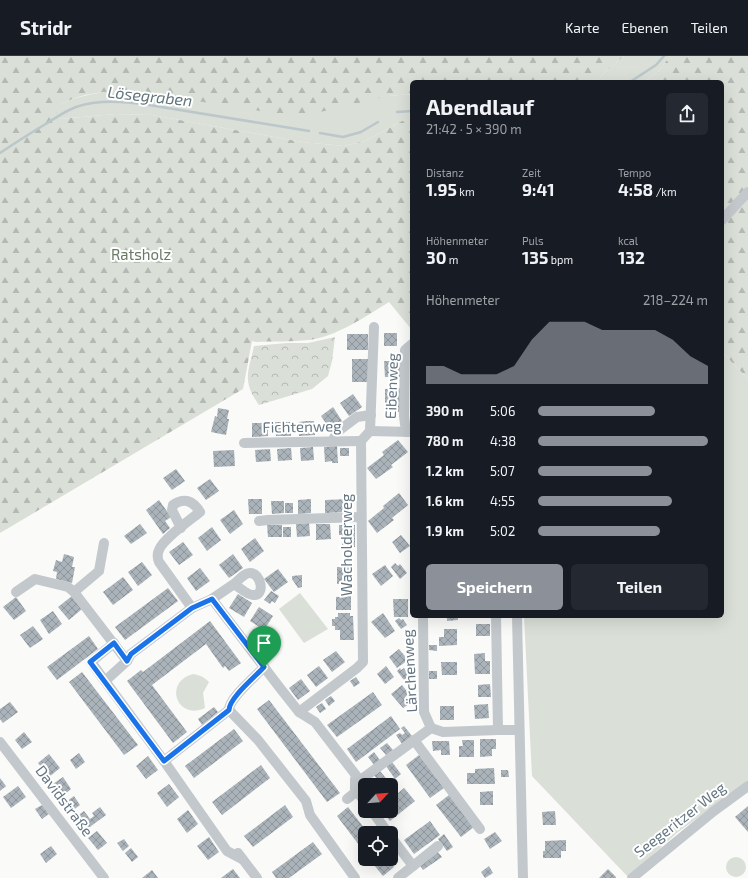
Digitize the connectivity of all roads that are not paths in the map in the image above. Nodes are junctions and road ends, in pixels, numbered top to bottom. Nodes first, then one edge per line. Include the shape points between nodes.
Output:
1 (748, 192) edge
2 (724, 218) edge
3 (374, 328) dead end
4 (410, 346) edge
5 (371, 415) junction
6 (370, 431) junction
7 (409, 432) edge
8 (361, 441) junction
9 (332, 442) junction
10 (244, 443) dead end
11 (361, 518) junction
12 (259, 521) dead end
13 (181, 528) dead end
14 (104, 543) dead end
15 (234, 584) dead end
16 (16, 592) dead end
17 (74, 592) junction
18 (212, 599) junction
19 (192, 608) junction
20 (423, 618) edge
21 (496, 618) edge
22 (518, 618) edge
23 (114, 643) junction
24 (127, 661) junction
25 (264, 667) junction
26 (105, 681) junction
27 (229, 710) junction
28 (299, 712) junction
29 (431, 728) junction
30 (498, 730) junction
31 (519, 730) junction
32 (414, 740) junction
33 (0, 742) edge
34 (164, 761) junction
35 (372, 778) edge
36 (358, 784) edge
37 (748, 786) edge
38 (358, 791) edge
39 (347, 800) dead end
40 (480, 829) dead end
41 (398, 846) edge
42 (438, 846) dead end
43 (413, 866) junction
44 (104, 878) edge
45 (257, 878) edge
46 (355, 878) edge
47 (398, 878) edge
48 (523, 878) edge
49 (632, 878) edge

1 - 2 street
3 - 5 street
4 - 7 street, Eibenweg via 405,350 404,416
5 - 6 street
5 - 9 street via 357,417 337,432
6 - 7 street
6 - 8 street
8 - 9 street, Fichtenweg
8 - 11 street, Wacholderweg
9 - 10 street, Fichtenweg
11 - 12 street
11 - 28 street, Wacholderweg via 363,662
13 - 19 street via 164,541 157,555 159,562
14 - 17 street via 99,571
15 - 18 street
16 - 17 street via 35,579 68,587
17 - 23 street
18 - 19 street
18 - 25 street
19 - 24 street via 131,654
20 - 29 street, Lärchenweg via 424,712
21 - 30 street
22 - 31 street
23 - 24 street
23 - 26 street via 90,662
24 - 26 street
25 - 27 street via 234,698
25 - 28 street
26 - 34 street
27 - 34 street
27 - 46 street via 258,740 306,802 310,815
28 - 36 street via 315,722
29 - 30 street, Lärchenweg via 443,732
29 - 32 street
30 - 31 street, Lärchenweg
31 - 48 street
32 - 35 street
32 - 40 street
33 - 44 street, Davidstraße
34 - 45 street via 227,851 242,859
37 - 49 street, Seegeritzer Weg
38 - 39 street
41 - 43 street
42 - 43 street
43 - 47 street

